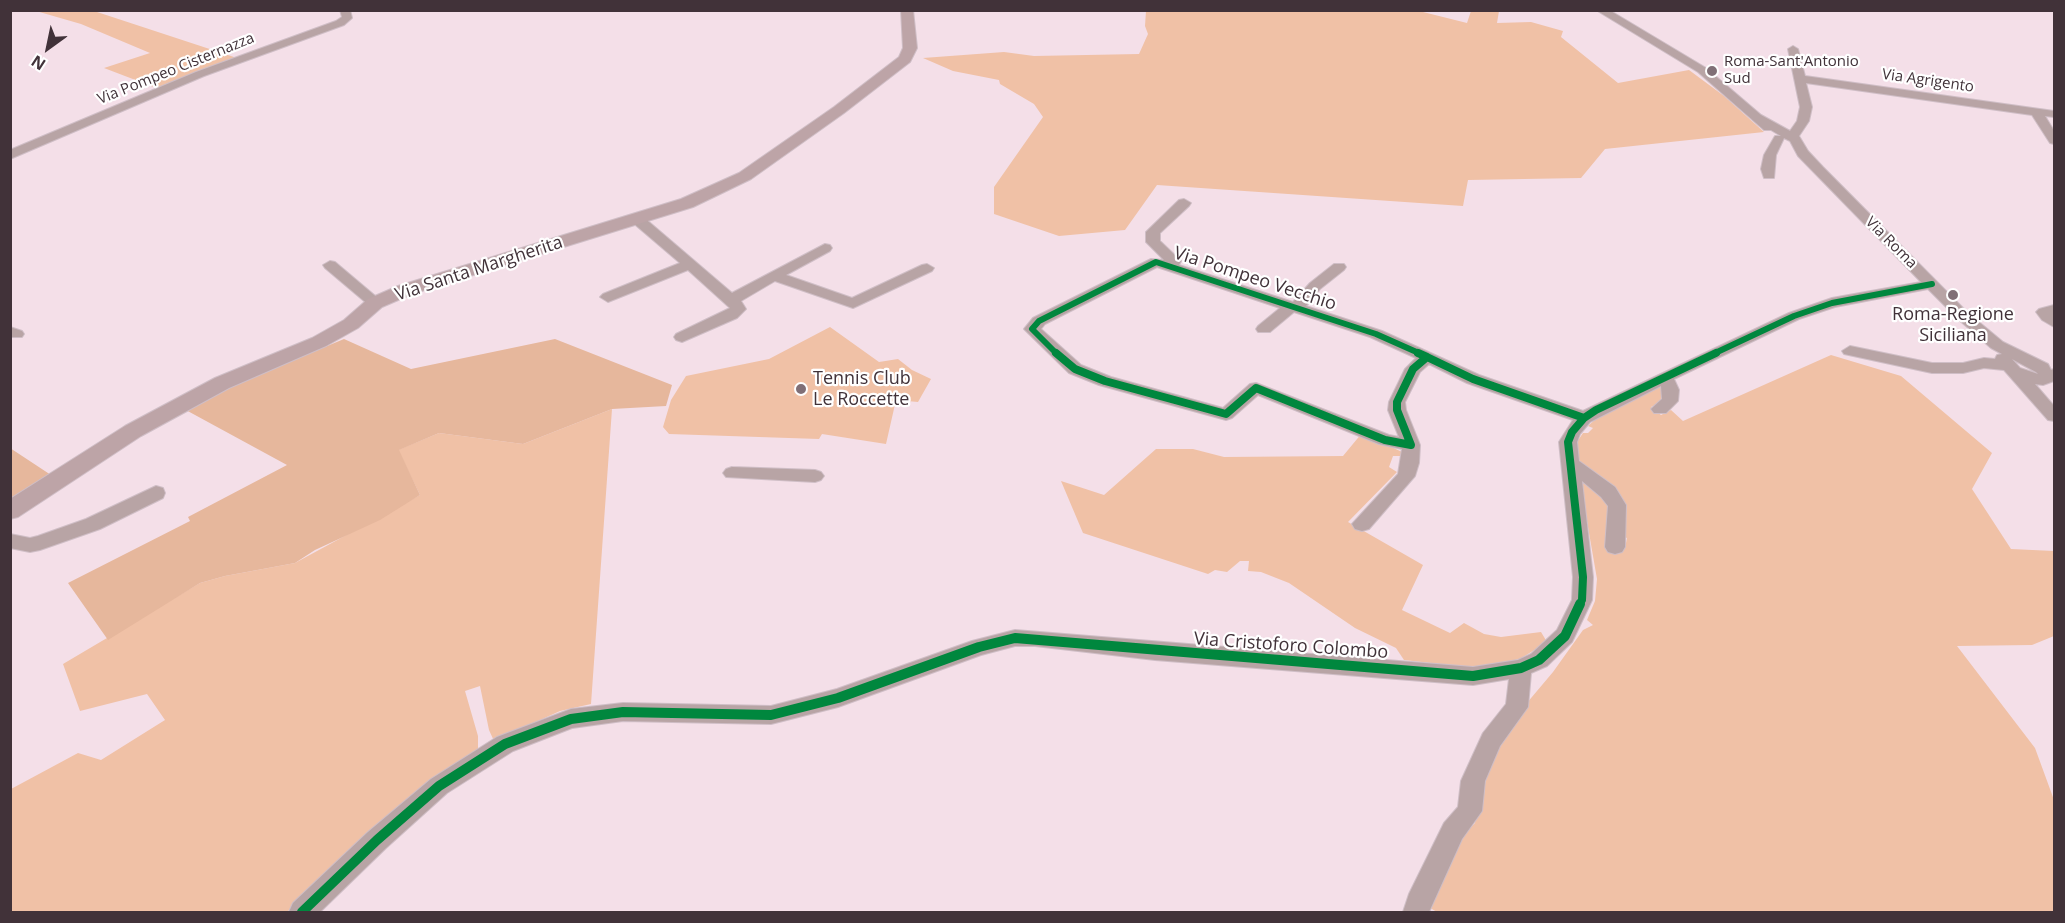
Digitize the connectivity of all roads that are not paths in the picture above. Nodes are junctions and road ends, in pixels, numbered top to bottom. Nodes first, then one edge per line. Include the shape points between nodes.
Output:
1 (345, 10) edge
2 (907, 10) edge
3 (1601, 10) edge
4 (1793, 49) dead end
5 (1798, 78) junction
6 (2036, 111) junction
7 (2055, 114) edge
8 (2055, 140) edge
9 (1788, 142) junction
10 (10, 155) edge
11 (1770, 175) dead end
12 (1184, 203) dead end
13 (637, 219) junction
14 (825, 248) dead end
15 (690, 264) junction
16 (330, 265) dead end
17 (1168, 266) junction
18 (1339, 267) dead end
19 (927, 268) dead end
20 (774, 276) junction
21 (1932, 284) junction
22 (608, 297) dead end
23 (731, 300) junction
24 (375, 303) junction
25 (1294, 307) junction
26 (2055, 310) edge
27 (2055, 322) edge
28 (1264, 329) dead end
29 (682, 337) dead end
30 (1850, 351) dead end
31 (1427, 357) junction
32 (2019, 366) junction
33 (1665, 377) junction
34 (2051, 385) edge
35 (1660, 409) dead end
36 (1587, 416) junction
37 (2055, 416) edge
38 (1411, 445) junction
39 (1571, 464) junction
40 (732, 473) dead end
41 (815, 476) dead end
42 (156, 493) dead end
43 (10, 511) edge
44 (1362, 524) dead end
45 (10, 541) edge
46 (1615, 547) dead end
47 (1521, 668) junction
48 (302, 912) edge
49 (1416, 912) edge

1 - 10 street, Via Pompeo Cisternazza via 347,18 340,23 200,74
2 - 13 main road, Via Santa Margherita via 910,48 900,64 745,176 704,197
3 - 9 street, Via Roma via 1702,70
4 - 5 street
5 - 6 street, Via Agrigento
5 - 9 street via 1806,107 1803,122
6 - 7 street, Via Agrigento
6 - 8 street
9 - 11 street via 1770,155
9 - 21 street, Via Roma
12 - 17 street via 1153,232 1153,242 1174,261
13 - 15 street
13 - 24 main road, Via Santa Margherita via 405,290
14 - 20 street
15 - 22 street
15 - 23 street
16 - 24 street
17 - 25 street, Via Pompeo Vecchio
17 - 38 street, Via Pompeo Vecchio via 1156,262 1039,321 1032,329 1063,360 1097,378 1226,414 1256,388 1385,440
18 - 25 street
19 - 20 street via 853,303
20 - 23 street
21 - 32 street, Via Roma via 1977,334
21 - 33 street via 1815,308
23 - 29 street via 736,304 736,313
24 - 43 main road, Via Santa Margherita via 351,324 319,342 222,383 133,431
25 - 28 street
25 - 31 street, Via Pompeo Vecchio via 1376,334
26 - 27 street via 2044,312
30 - 32 street via 1932,368 1984,363
31 - 36 street, Via Pompeo Vecchio via 1473,379
31 - 38 street via 1413,369 1397,402
32 - 34 street via 2031,379
32 - 37 street
33 - 35 street via 1671,390 1670,401
33 - 36 street
36 - 39 street via 1568,442
38 - 44 street via 1406,476
39 - 46 street via 1608,492 1617,504
39 - 47 street via 1582,600 1565,636 1539,660
40 - 41 street
42 - 45 street via 93,524 40,543
47 - 48 street, Via Cristoforo Colombo via 1473,676 1015,638 979,647 838,698 771,715 623,712 571,718 505,744 439,786
47 - 49 street via 1517,708 1491,740 1473,781 1470,811 1453,831

